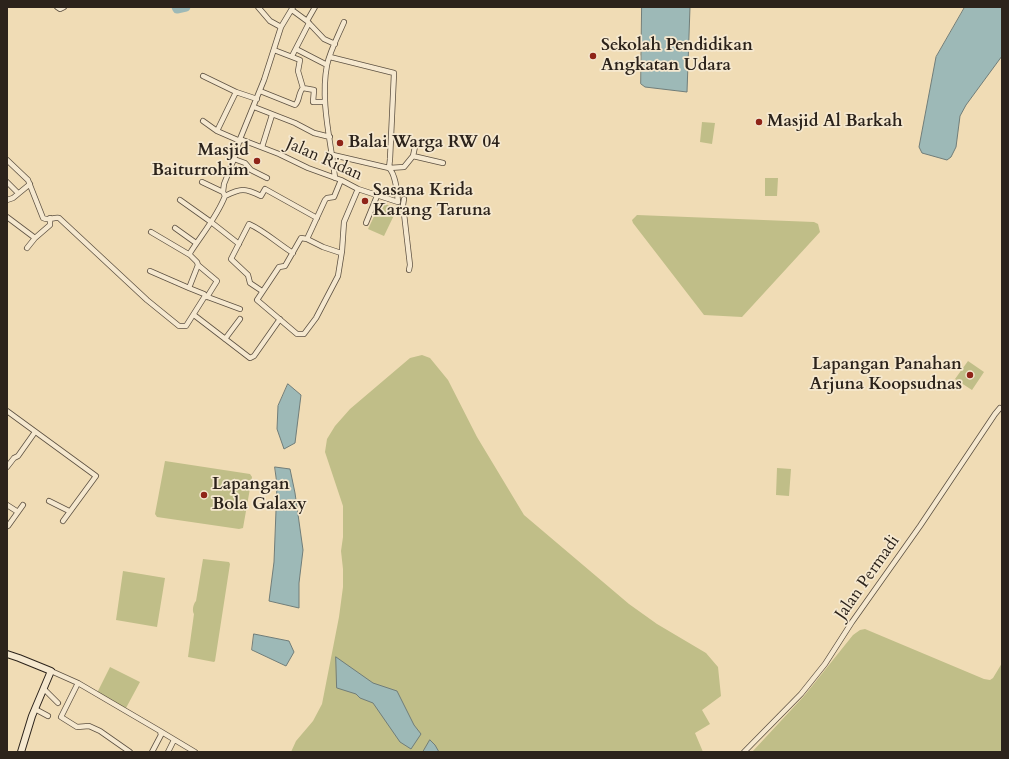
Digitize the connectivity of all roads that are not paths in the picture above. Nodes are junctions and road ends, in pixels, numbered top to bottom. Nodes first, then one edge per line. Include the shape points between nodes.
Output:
1 (58, 7) edge
2 (64, 7) edge
3 (258, 7) edge
4 (315, 7) edge
5 (292, 8) edge
6 (308, 22) junction
7 (344, 22) dead end
8 (281, 27) junction
9 (335, 44) junction
10 (296, 48) junction
11 (274, 50) junction
12 (292, 56) junction
13 (330, 57) junction
14 (327, 64) junction
15 (203, 76) dead end
16 (303, 88) junction
17 (260, 91) junction
18 (236, 92) junction
19 (257, 99) junction
20 (325, 102) junction
21 (254, 107) junction
22 (272, 115) junction
23 (203, 122) dead end
24 (217, 131) junction
25 (330, 137) junction
26 (240, 140) junction
27 (416, 142) dead end
28 (262, 147) junction
29 (333, 155) junction
30 (413, 156) junction
31 (234, 159) junction
32 (7, 160) edge
33 (443, 163) dead end
34 (388, 168) junction
35 (267, 178) dead end
36 (335, 178) junction
37 (341, 180) junction
38 (7, 182) edge
39 (202, 182) dead end
40 (30, 184) junction
41 (358, 189) junction
42 (18, 193) junction
43 (224, 194) junction
44 (377, 196) junction
45 (404, 199) dead end
46 (7, 200) edge
47 (180, 200) dead end
48 (7, 217) edge
49 (50, 218) junction
50 (317, 218) junction
51 (211, 222) junction
52 (366, 223) dead end
53 (175, 228) dead end
54 (151, 232) dead end
55 (35, 238) junction
56 (307, 239) junction
57 (196, 243) junction
58 (239, 244) junction
59 (27, 248) dead end
60 (293, 253) junction
61 (342, 253) junction
62 (190, 255) junction
63 (198, 265) junction
64 (410, 270) dead end
65 (150, 271) dead end
66 (189, 288) junction
67 (262, 292) junction
68 (206, 296) junction
69 (240, 309) dead end
70 (194, 315) junction
71 (240, 319) dead end
72 (280, 319) junction
73 (225, 339) junction
74 (1000, 408) dead end
75 (7, 411) edge
76 (35, 432) junction
77 (7, 467) edge
78 (49, 501) dead end
79 (7, 505) edge
80 (23, 505) dead end
81 (69, 511) junction
82 (18, 512) junction
83 (63, 521) dead end
84 (7, 525) edge
85 (7, 654) edge
86 (51, 671) junction
87 (78, 683) junction
88 (44, 689) junction
89 (58, 703) dead end
90 (35, 709) junction
91 (48, 716) dead end
92 (159, 731) junction
93 (174, 740) junction
94 (22, 752) edge
95 (130, 752) edge
96 (152, 752) edge
97 (168, 752) edge
98 (195, 752) edge
99 (744, 752) edge

1 - 2 street
3 - 8 street via 270,21
4 - 6 street
5 - 6 street
5 - 8 street
6 - 9 street via 324,39
6 - 10 street
7 - 9 street
8 - 11 street
9 - 13 street
10 - 12 street
10 - 14 street
11 - 12 street
11 - 17 street
12 - 16 street via 300,60 298,72
13 - 14 street
13 - 34 street via 394,73
14 - 20 street
15 - 18 street
16 - 17 street via 295,105
16 - 20 street via 314,90 313,102
17 - 19 street
18 - 19 street
18 - 24 street
19 - 21 street
20 - 25 street
21 - 22 street
21 - 26 street
22 - 25 street
22 - 28 street
23 - 24 street, Jalan Ridan
24 - 26 street, Jalan Ridan
25 - 29 street
26 - 28 street, Jalan Ridan
26 - 31 street
27 - 30 street
28 - 36 street, Jalan Ridan
29 - 34 street
29 - 36 street
30 - 33 street
30 - 34 street via 404,167
31 - 35 street via 245,163 251,170
31 - 43 street via 224,184
32 - 40 street
34 - 44 street, Jalan Ridan via 397,189 398,202
36 - 37 street, Jalan Ridan
37 - 41 street, Jalan Ridan
37 - 50 street via 335,196 325,199
38 - 42 street
39 - 43 street
40 - 42 street
40 - 49 street via 42,217
41 - 44 street, Jalan Ridan
41 - 61 street via 344,222
42 - 46 street
43 - 50 street via 236,190 249,190 261,196 265,189
43 - 51 street
44 - 52 street
45 - 64 street
47 - 51 street
48 - 55 street
49 - 55 street via 50,225
49 - 70 street via 59,218 147,300 181,326 188,325
50 - 56 street
51 - 57 street
51 - 58 street
53 - 57 street
54 - 62 street
55 - 59 street
56 - 60 street via 301,238
56 - 61 street
57 - 62 street
58 - 60 street via 249,224
58 - 67 street via 231,259 248,275 250,283
60 - 67 street via 285,266 279,267
61 - 72 street via 338,276 316,318 304,334 297,334
62 - 63 street
63 - 66 street
63 - 68 street via 217,281
65 - 66 street
66 - 68 street
67 - 72 street via 257,301
68 - 69 street
68 - 70 street
70 - 73 street
71 - 73 street
72 - 73 street via 250,358
74 - 99 street, Jalan Permadi via 825,664 801,694
75 - 76 street
76 - 77 street
76 - 81 street via 96,476
78 - 81 street
79 - 82 street
80 - 82 street
81 - 83 street
82 - 84 street
85 - 86 street
86 - 87 street
86 - 88 street
87 - 92 street
87 - 95 street via 61,716 77,727 89,726 100,731
88 - 89 street
88 - 90 street
90 - 91 street
90 - 94 street
92 - 93 street
92 - 96 street via 160,735
93 - 97 street
93 - 98 street

